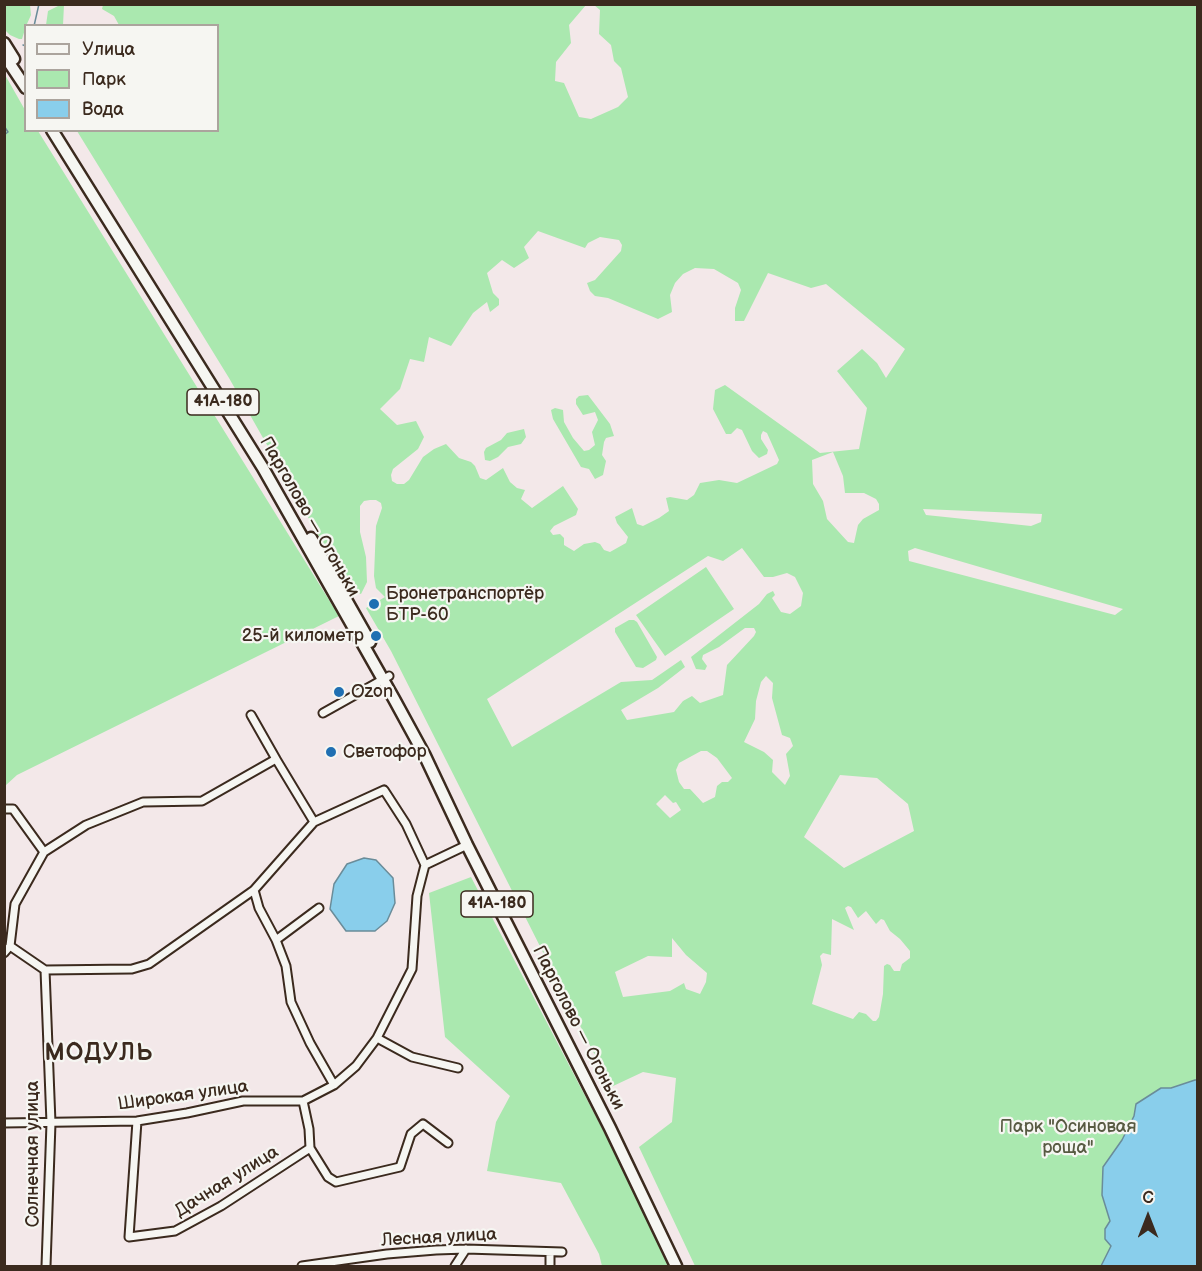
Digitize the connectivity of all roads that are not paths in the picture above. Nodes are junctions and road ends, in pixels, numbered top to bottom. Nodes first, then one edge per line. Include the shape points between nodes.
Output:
1 (4, 43) edge
2 (4, 55) edge
3 (24, 74) edge
4 (24, 85) edge
5 (53, 132) edge
6 (60, 132) edge
7 (386, 678) junction
8 (322, 713) dead end
9 (251, 715) dead end
10 (276, 759) junction
11 (4, 808) edge
12 (314, 822) junction
13 (467, 845) junction
14 (44, 852) junction
15 (424, 865) junction
16 (254, 890) junction
17 (319, 908) dead end
18 (276, 940) junction
19 (10, 946) junction
20 (4, 953) edge
21 (45, 970) junction
22 (377, 1038) junction
23 (458, 1068) dead end
24 (334, 1085) junction
25 (303, 1101) junction
26 (137, 1121) junction
27 (4, 1123) edge
28 (51, 1123) junction
29 (612, 1127) junction
30 (448, 1143) dead end
31 (310, 1148) junction
32 (466, 1249) junction
33 (550, 1252) junction
34 (562, 1252) dead end
35 (317, 1265) edge
36 (46, 1266) edge
37 (302, 1266) edge
38 (455, 1266) edge
39 (550, 1266) edge
40 (676, 1266) edge
41 (683, 1266) edge

1 - 3 main road
2 - 4 main road
5 - 7 main road, Парголово — Огоньки / 41А-180 via 257,459
6 - 7 main road, Парголово — Огоньки / 41А-180 via 268,465 350,604
7 - 8 street
7 - 13 main road, Парголово — Огоньки / 41А-180
7 - 29 main road, Парголово — Огоньки / 41А-180 via 429,752
9 - 10 street
10 - 12 street
10 - 14 street via 202,801 143,802 86,825
11 - 14 street via 13,808
12 - 15 street via 384,790 406,824
12 - 16 street
13 - 15 street
13 - 29 main road, Парголово — Огоньки / 41А-180
14 - 19 street via 15,904
15 - 22 street, Широкая улица via 417,896 412,969
16 - 18 street
16 - 21 street via 149,964 132,969
17 - 18 street
18 - 24 street via 286,966 291,1002
19 - 20 street
19 - 21 street
21 - 28 street, Солнечная улица
22 - 23 street via 412,1057
22 - 24 street, Широкая улица via 356,1066
24 - 25 street, Широкая улица
25 - 26 street, Широкая улица via 243,1101
25 - 31 street
26 - 28 street, Широкая улица
26 - 31 street, Дачная улица via 129,1237 175,1231
27 - 28 street, Широкая улица
28 - 36 street, Солнечная улица
29 - 40 main road, 41А-180
29 - 41 main road, 41А-180
30 - 31 street via 423,1124 411,1134 400,1167 336,1182 328,1177
32 - 33 street, Лесная улица
32 - 35 street, Лесная улица via 387,1254
32 - 38 street
33 - 34 street, Лесная улица
33 - 39 street
35 - 37 street, Лесная улица

